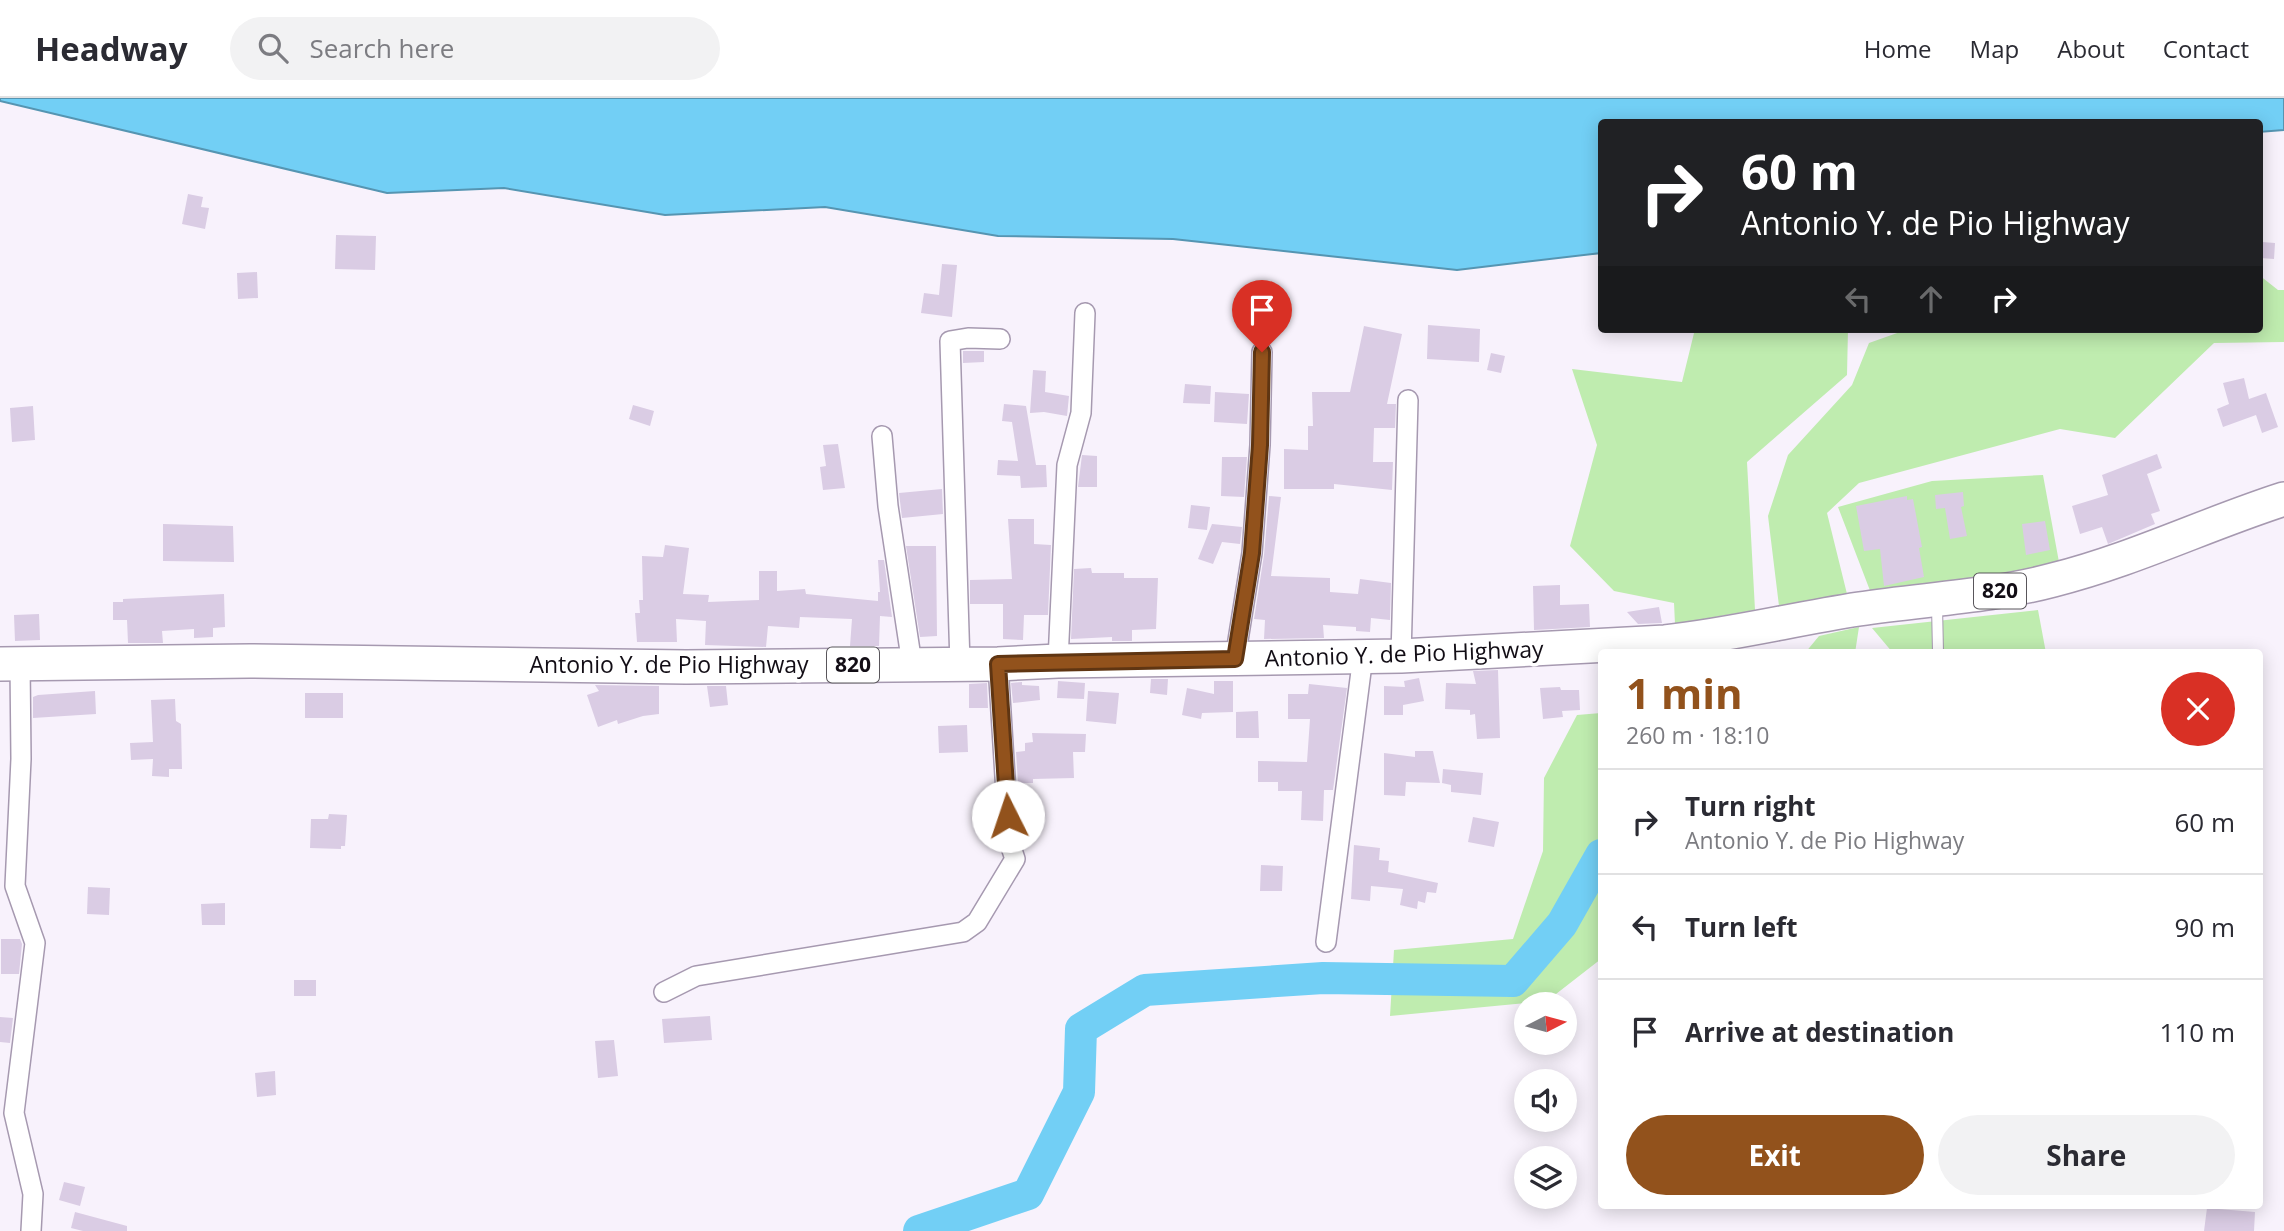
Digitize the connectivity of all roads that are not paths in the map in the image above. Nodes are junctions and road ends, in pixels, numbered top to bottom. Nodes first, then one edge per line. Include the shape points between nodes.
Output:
1 (1085, 313) dead end
2 (1000, 339) dead end
3 (1262, 352) dead end
4 (1408, 400) dead end
5 (881, 436) dead end
6 (2284, 499) edge
7 (1937, 601) junction
8 (1938, 649) edge
9 (1363, 656) junction
10 (1401, 656) junction
11 (1235, 659) junction
12 (1058, 661) junction
13 (10, 663) edge
14 (912, 664) junction
15 (960, 664) junction
16 (998, 664) junction
17 (8, 887) edge
18 (1325, 942) dead end
19 (664, 992) dead end
20 (31, 1231) edge

1 - 12 street via 1082,413 1067,465
2 - 15 street via 950,341
3 - 11 street via 1252,553
4 - 10 street
5 - 14 street
6 - 7 highway, Antonio Y. de Pio Highway / 820 via 2117,562 2052,581
7 - 8 lane
7 - 10 highway, Antonio Y. de Pio Highway / 820 via 1860,609 1705,638
9 - 10 highway, Antonio Y. de Pio Highway / 820
9 - 11 highway, Antonio Y. de Pio Highway / 820
9 - 18 street
11 - 12 highway, Antonio Y. de Pio Highway / 820
12 - 16 highway, Antonio Y. de Pio Highway / 820
13 - 14 highway, Antonio Y. de Pio Highway / 820
13 - 17 street via 21,759
14 - 15 highway, Antonio Y. de Pio Highway / 820
15 - 16 highway, Antonio Y. de Pio Highway / 820
16 - 19 street via 1009,841 1015,859 977,922 963,932 696,975
17 - 20 street via 35,943 14,1113 33,1194

